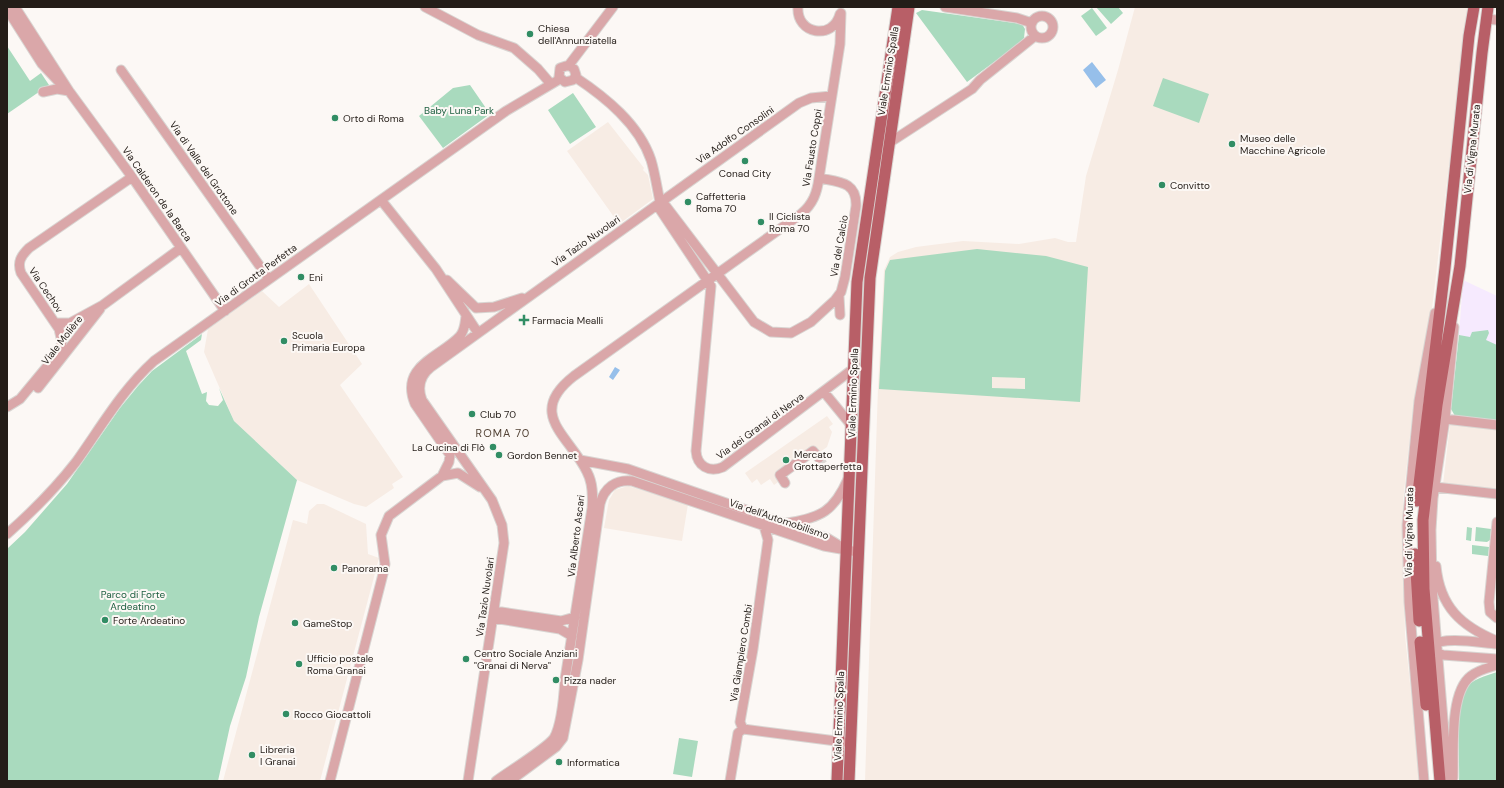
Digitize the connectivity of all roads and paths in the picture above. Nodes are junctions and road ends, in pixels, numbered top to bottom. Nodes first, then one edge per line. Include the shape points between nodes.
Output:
1 (15, 7) edge
2 (425, 7) edge
3 (613, 7) edge
4 (798, 7) edge
5 (898, 7) edge
6 (909, 7) edge
7 (945, 7) edge
8 (1474, 7) edge
9 (1488, 7) edge
10 (7, 9) edge
11 (841, 10) edge
12 (1492, 20) edge
13 (1032, 23) junction
14 (820, 32) junction
15 (1038, 38) junction
16 (836, 64) junction
17 (569, 65) junction
18 (121, 70) dead end
19 (575, 77) junction
20 (560, 79) junction
21 (550, 83) junction
22 (69, 91) junction
23 (43, 92) dead end
24 (831, 96) junction
25 (888, 148) junction
26 (876, 151) junction
27 (132, 177) junction
28 (819, 178) junction
29 (381, 200) junction
30 (660, 203) junction
31 (181, 248) junction
32 (436, 270) junction
33 (717, 274) junction
34 (269, 280) junction
35 (710, 284) junction
36 (1456, 291) junction
37 (529, 295) junction
38 (838, 296) junction
39 (103, 305) junction
40 (225, 311) junction
41 (840, 315) dead end
42 (466, 316) junction
43 (56, 323) junction
44 (478, 332) junction
45 (460, 336) junction
46 (451, 352) junction
47 (854, 370) junction
48 (44, 375) junction
49 (38, 388) dead end
50 (824, 392) junction
51 (7, 406) edge
52 (1445, 419) junction
53 (851, 425) junction
54 (1497, 425) edge
55 (447, 443) junction
56 (819, 458) dead end
57 (580, 460) junction
58 (442, 476) junction
59 (849, 478) junction
60 (628, 480) joint
61 (653, 483) junction
62 (785, 483) dead end
63 (1435, 487) junction
64 (486, 491) junction
65 (1497, 494) edge
66 (689, 495) junction
67 (1432, 510) junction
68 (1497, 522) edge
69 (785, 523) junction
70 (764, 526) junction
71 (7, 534) edge
72 (846, 550) junction
73 (858, 552) junction
74 (588, 561) junction
75 (845, 578) junction
76 (857, 578) junction
77 (494, 614) junction
78 (575, 617) junction
79 (1497, 618) edge
80 (572, 636) junction
81 (1497, 641) edge
82 (1475, 642) junction
83 (1497, 644) edge
84 (1427, 648) junction
85 (1475, 657) junction
86 (1497, 659) edge
87 (1497, 665) edge
88 (565, 679) junction
89 (575, 681) junction
90 (743, 729) junction
91 (851, 739) junction
92 (839, 743) junction
93 (537, 757) junction
94 (330, 781) edge
95 (468, 781) edge
96 (496, 781) edge
97 (510, 781) edge
98 (730, 781) edge
99 (837, 781) edge
100 (849, 781) edge
101 (1424, 781) edge
102 (1433, 781) edge
103 (1440, 781) edge
104 (1448, 781) edge
105 (1453, 781) edge

1 - 22 street, Via Calderon de la Barca
2 - 21 street via 478,35 514,48
3 - 17 street
4 - 14 street via 798,17 804,26
5 - 26 main road, Viale Erminio Spalla
6 - 25 main road, Viale Erminio Spalla
7 - 13 street via 1017,18
8 - 84 main road, Via di Vigna Murata via 1466,59 1416,512 1416,574
9 - 12 main road, Via di Vigna Murata
10 - 22 street, Via Calderon de la Barca via 42,64
11 - 14 street via 834,26
11 - 16 street, Via Fausto Coppi
12 - 36 main road, Via di Vigna Murata
13 - 15 street via 1031,31
13 - 15 street via 1035,18 1042,16 1052,21 1053,32 1048,37
14 - 16 street, Via Fausto Coppi via 829,34 835,40
15 - 25 street via 980,80 972,89
16 - 24 street, Via Fausto Coppi
17 - 19 street via 575,71
17 - 20 street via 560,68
18 - 34 street, Via di Valle del Grottone
19 - 20 street, Via di Grotta Perfetta via 569,82
19 - 30 street via 622,115 635,132 651,160
20 - 21 street, Via di Grotta Perfetta
21 - 29 street, Via di Grotta Perfetta via 506,111
22 - 23 street via 57,89
22 - 27 street, Via Calderon de la Barca
24 - 28 street, Via Fausto Coppi
24 - 30 street, Via Adolfo Consolini via 810,98 799,103
25 - 26 street
25 - 73 main road, Viale Erminio Spalla via 869,286
26 - 47 main road, Viale Erminio Spalla via 858,270
27 - 31 street, Via Calderon de la Barca
27 - 43 street, Via Cechov via 30,248 20,259 22,275
28 - 33 street, Via Fausto Coppi via 815,196 806,210
28 - 38 street, Via del Calcio via 848,185 856,196 845,277
29 - 32 street
29 - 34 street, Via di Grotta Perfetta
30 - 33 street
30 - 35 street
30 - 37 street, Via Tazio Nuvolari
31 - 39 street, Via Cechov
31 - 40 street, Via Calderon de la Barca
32 - 37 street, Via Tazio Nuvolari via 476,308 494,307
32 - 42 street
33 - 35 street, Via Fausto Coppi
33 - 38 street, Via del Calcio via 752,320 774,333 794,333 820,315
34 - 40 street, Via di Grotta Perfetta
35 - 50 street, Via dei Granai di Nerva via 696,451 699,462 709,469 723,467
35 - 57 street, Via Alberto Ascari via 598,358 570,378 559,390 554,402 553,419 559,432
36 - 52 street, Via di Vigna Murata
36 - 84 main road, Via di Vigna Murata via 1425,496 1423,558
37 - 44 street, Via Tazio Nuvolari
38 - 41 street
39 - 43 street, Via Cechov via 70,323
39 - 48 street, Viale Molière
40 - 71 street, Via di Grotta Perfetta via 162,355 141,373 47,497
42 - 44 street
42 - 45 street
43 - 48 street, Viale Molière via 61,333 61,346
44 - 46 street, Via Tazio Nuvolari
45 - 46 street
45 - 55 street, Via Tazio Nuvolari via 422,364 412,383 415,404
46 - 55 street, Via Tazio Nuvolari via 427,371 421,380 420,389 424,403
47 - 50 street, Via dei Granai di Nerva
47 - 53 main road, Viale Erminio Spalla
48 - 49 street, Viale Molière
48 - 51 street, Viale Molière via 17,402
50 - 53 street
52 - 54 street
52 - 63 street, Via di Vigna Murata
53 - 59 main road, Viale Erminio Spalla
55 - 58 street, Via Tazio Nuvolari via 450,458
55 - 64 street, Via Tazio Nuvolari
56 - 62 street via 815,450 778,477
57 - 61 street, Via dell'Automobilismo via 622,467
57 - 74 street, Via Alberto Ascari via 588,473 593,491
58 - 64 street, Via Tazio Nuvolari via 462,474
58 - 94 street via 389,516 383,527 381,538 384,574
59 - 69 street, Via dell'Automobilismo via 838,499 823,513 812,518
59 - 72 main road, Viale Erminio Spalla
60 - 61 street, Via dell'Automobilismo
60 - 74 street, Via Alberto Ascari via 612,485 603,495
61 - 66 street, Via dell'Automobilismo
63 - 65 street
63 - 67 street, Via di Vigna Murata
64 - 77 street, Via Tazio Nuvolari via 496,508 504,535
66 - 69 street, Via dell'Automobilismo
66 - 70 street, Via dell'Automobilismo
67 - 81 street via 1436,524 1437,572 1444,597 1463,623
67 - 84 street, Via di Vigna Murata via 1432,586
68 - 79 street via 1489,599 1490,612
69 - 72 street, Via dell'Automobilismo via 828,538
70 - 72 street, Via dell'Automobilismo via 824,546
70 - 90 street, Via Giampiero Combi via 768,540 740,722
72 - 73 street
72 - 75 main road, Viale Erminio Spalla
73 - 76 main road, Viale Erminio Spalla
74 - 78 street, Via Alberto Ascari
74 - 89 street, Via Alberto Ascari via 590,579
75 - 76 street
75 - 92 main road, Viale Erminio Spalla
76 - 91 main road, Viale Erminio Spalla
77 - 78 street via 561,621
77 - 80 street via 560,629
77 - 95 street, Via Tazio Nuvolari
78 - 80 street, Via Alberto Ascari
80 - 88 street, Via Alberto Ascari
82 - 83 street
82 - 84 street via 1447,641
82 - 85 street
84 - 85 street
84 - 101 street, Via di Vigna Murata
84 - 102 main road, Via di Vigna Murata
84 - 103 main road, Via di Vigna Murata
84 - 104 street, Via di Vigna Murata
85 - 86 street
87 - 105 street via 1470,676 1459,692 1456,706
88 - 89 street
88 - 93 street, Via Alberto Ascari via 555,735
89 - 93 street, Via Alberto Ascari via 563,738 556,748
90 - 92 street
90 - 98 street, Via Giampiero Combi via 738,733
91 - 92 street
91 - 100 main road, Viale Erminio Spalla
92 - 99 main road, Viale Erminio Spalla
93 - 96 street, Via Alberto Ascari
93 - 97 street, Via Alberto Ascari

